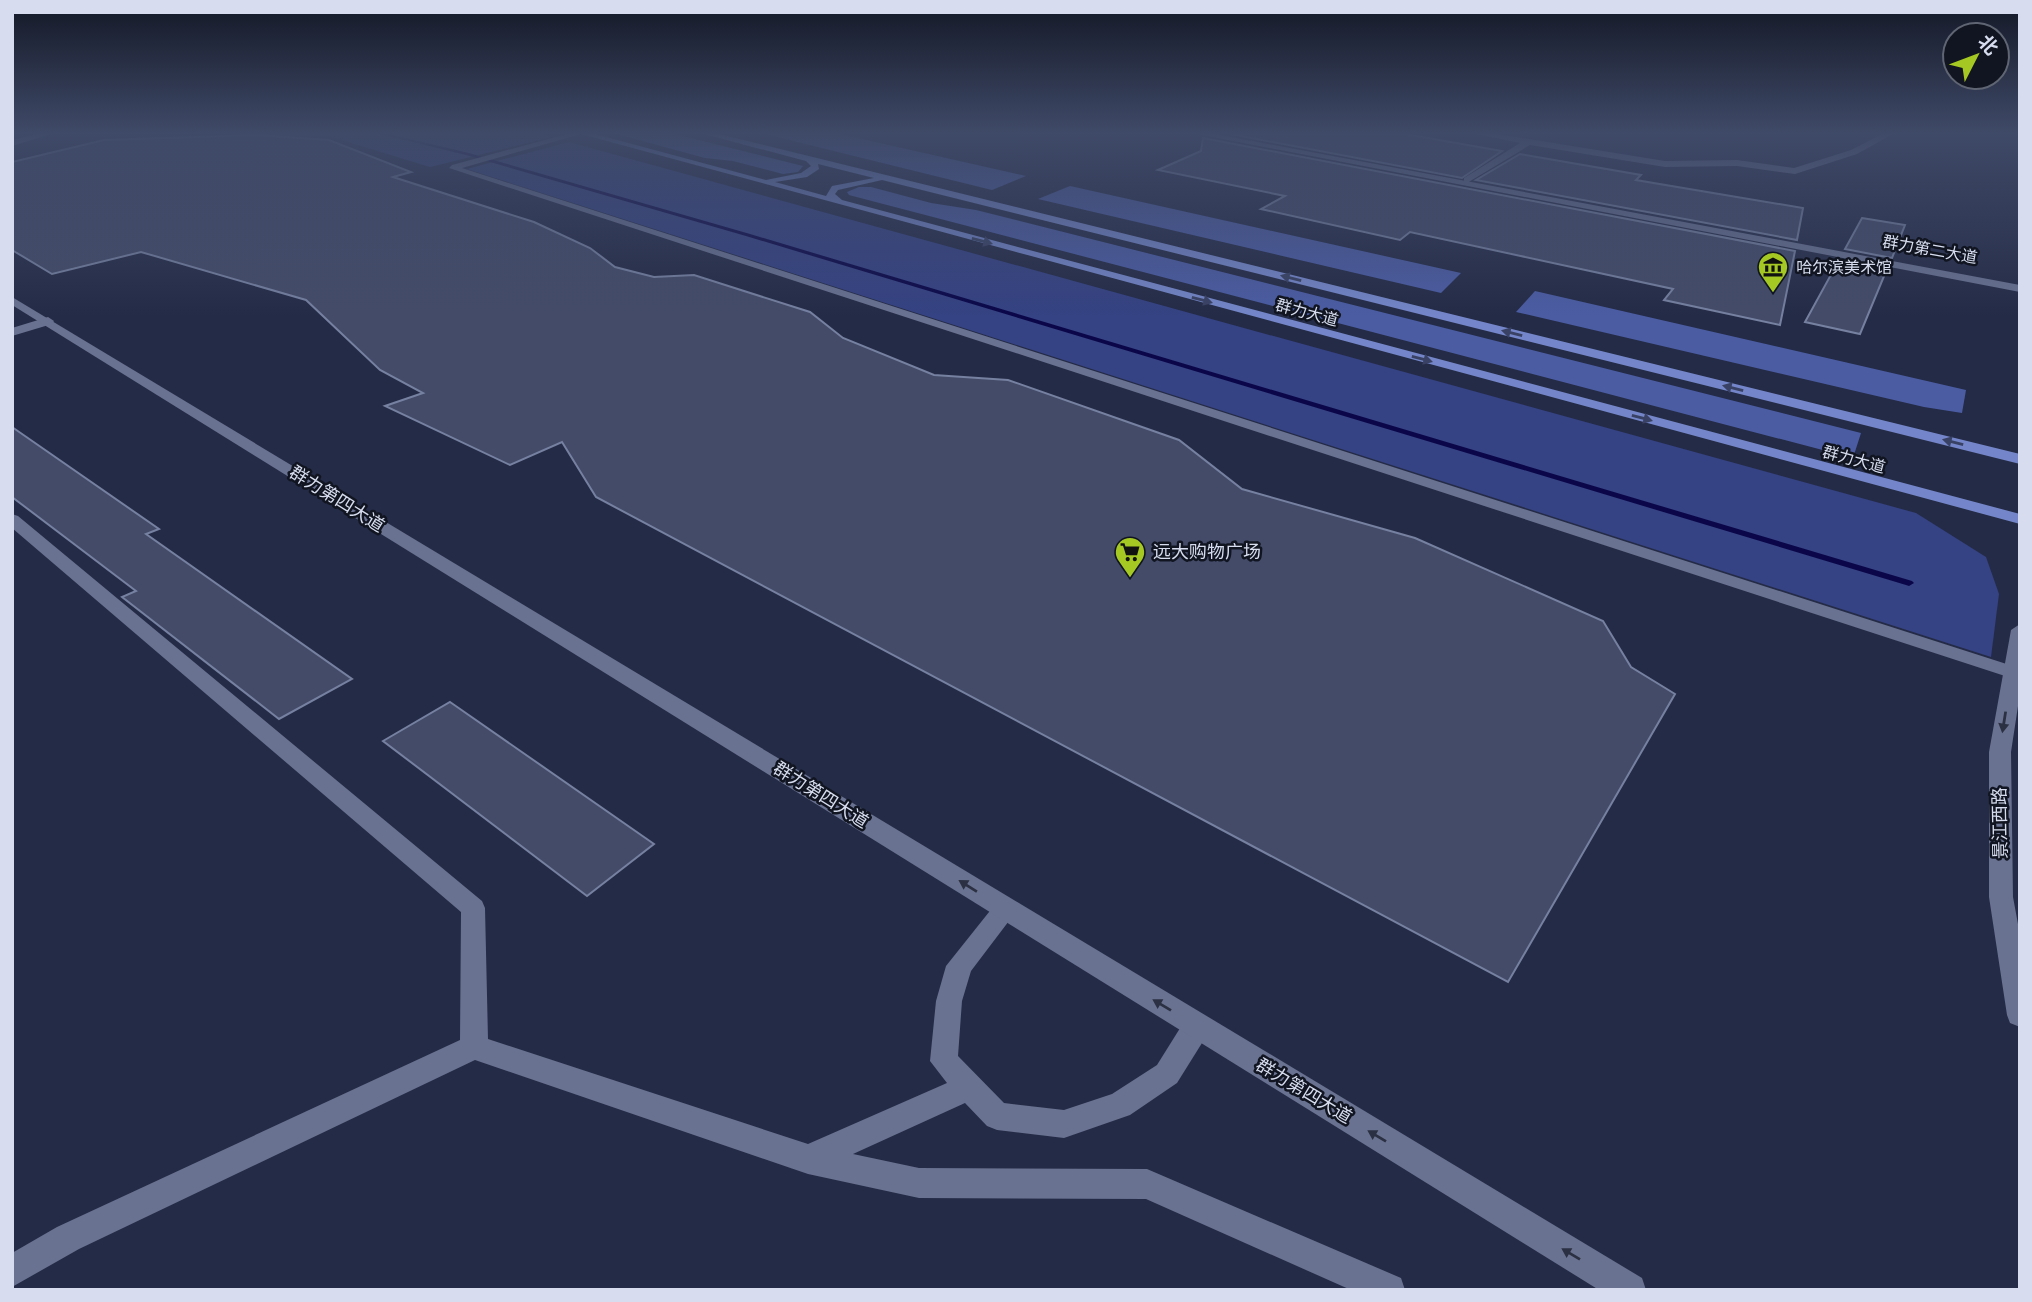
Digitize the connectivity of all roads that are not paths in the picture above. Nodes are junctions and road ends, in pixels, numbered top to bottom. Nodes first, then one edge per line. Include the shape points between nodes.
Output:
1 (540, 195) edge
2 (813, 195) edge
3 (830, 195) edge
4 (955, 195) edge
5 (1522, 195) edge
6 (1549, 195) edge
7 (840, 202) junction
8 (2020, 281) edge
9 (2020, 289) edge
10 (12, 300) edge
11 (48, 321) junction
12 (12, 332) edge
13 (2020, 459) edge
14 (12, 519) edge
15 (2020, 519) edge
16 (2020, 630) edge
17 (2012, 671) junction
18 (1006, 909) junction
19 (2020, 1015) edge
20 (1197, 1026) junction
21 (474, 1047) junction
22 (969, 1087) junction
23 (808, 1159) junction
24 (12, 1270) edge
25 (1389, 1290) edge
26 (1630, 1290) edge

1 - 17 main road
2 - 7 main road, 群力大道
3 - 7 main road
13 -> 4 main road, 群力大道
5 - 9 main road, 群力第二大道
6 - 8 main road, 群力第二大道
7 -> 15 main road, 群力大道
10 - 11 main road, 群力第四大道
11 - 12 main road
18 -> 11 main road, 群力第四大道
14 - 21 main road via 473,908
16 - 17 main road, 景江西路
17 -> 19 main road, 景江西路 via 2000,752 2001,897
20 -> 18 main road, 群力第四大道
18 - 22 main road via 960,966 949,1001 944,1061
20 - 22 main road via 1167,1074 1119,1105 1064,1124 997,1116
26 -> 20 main road, 群力第四大道
21 - 23 main road
21 - 24 main road via 68,1238
22 - 23 main road
23 - 25 main road via 919,1182 1147,1184

